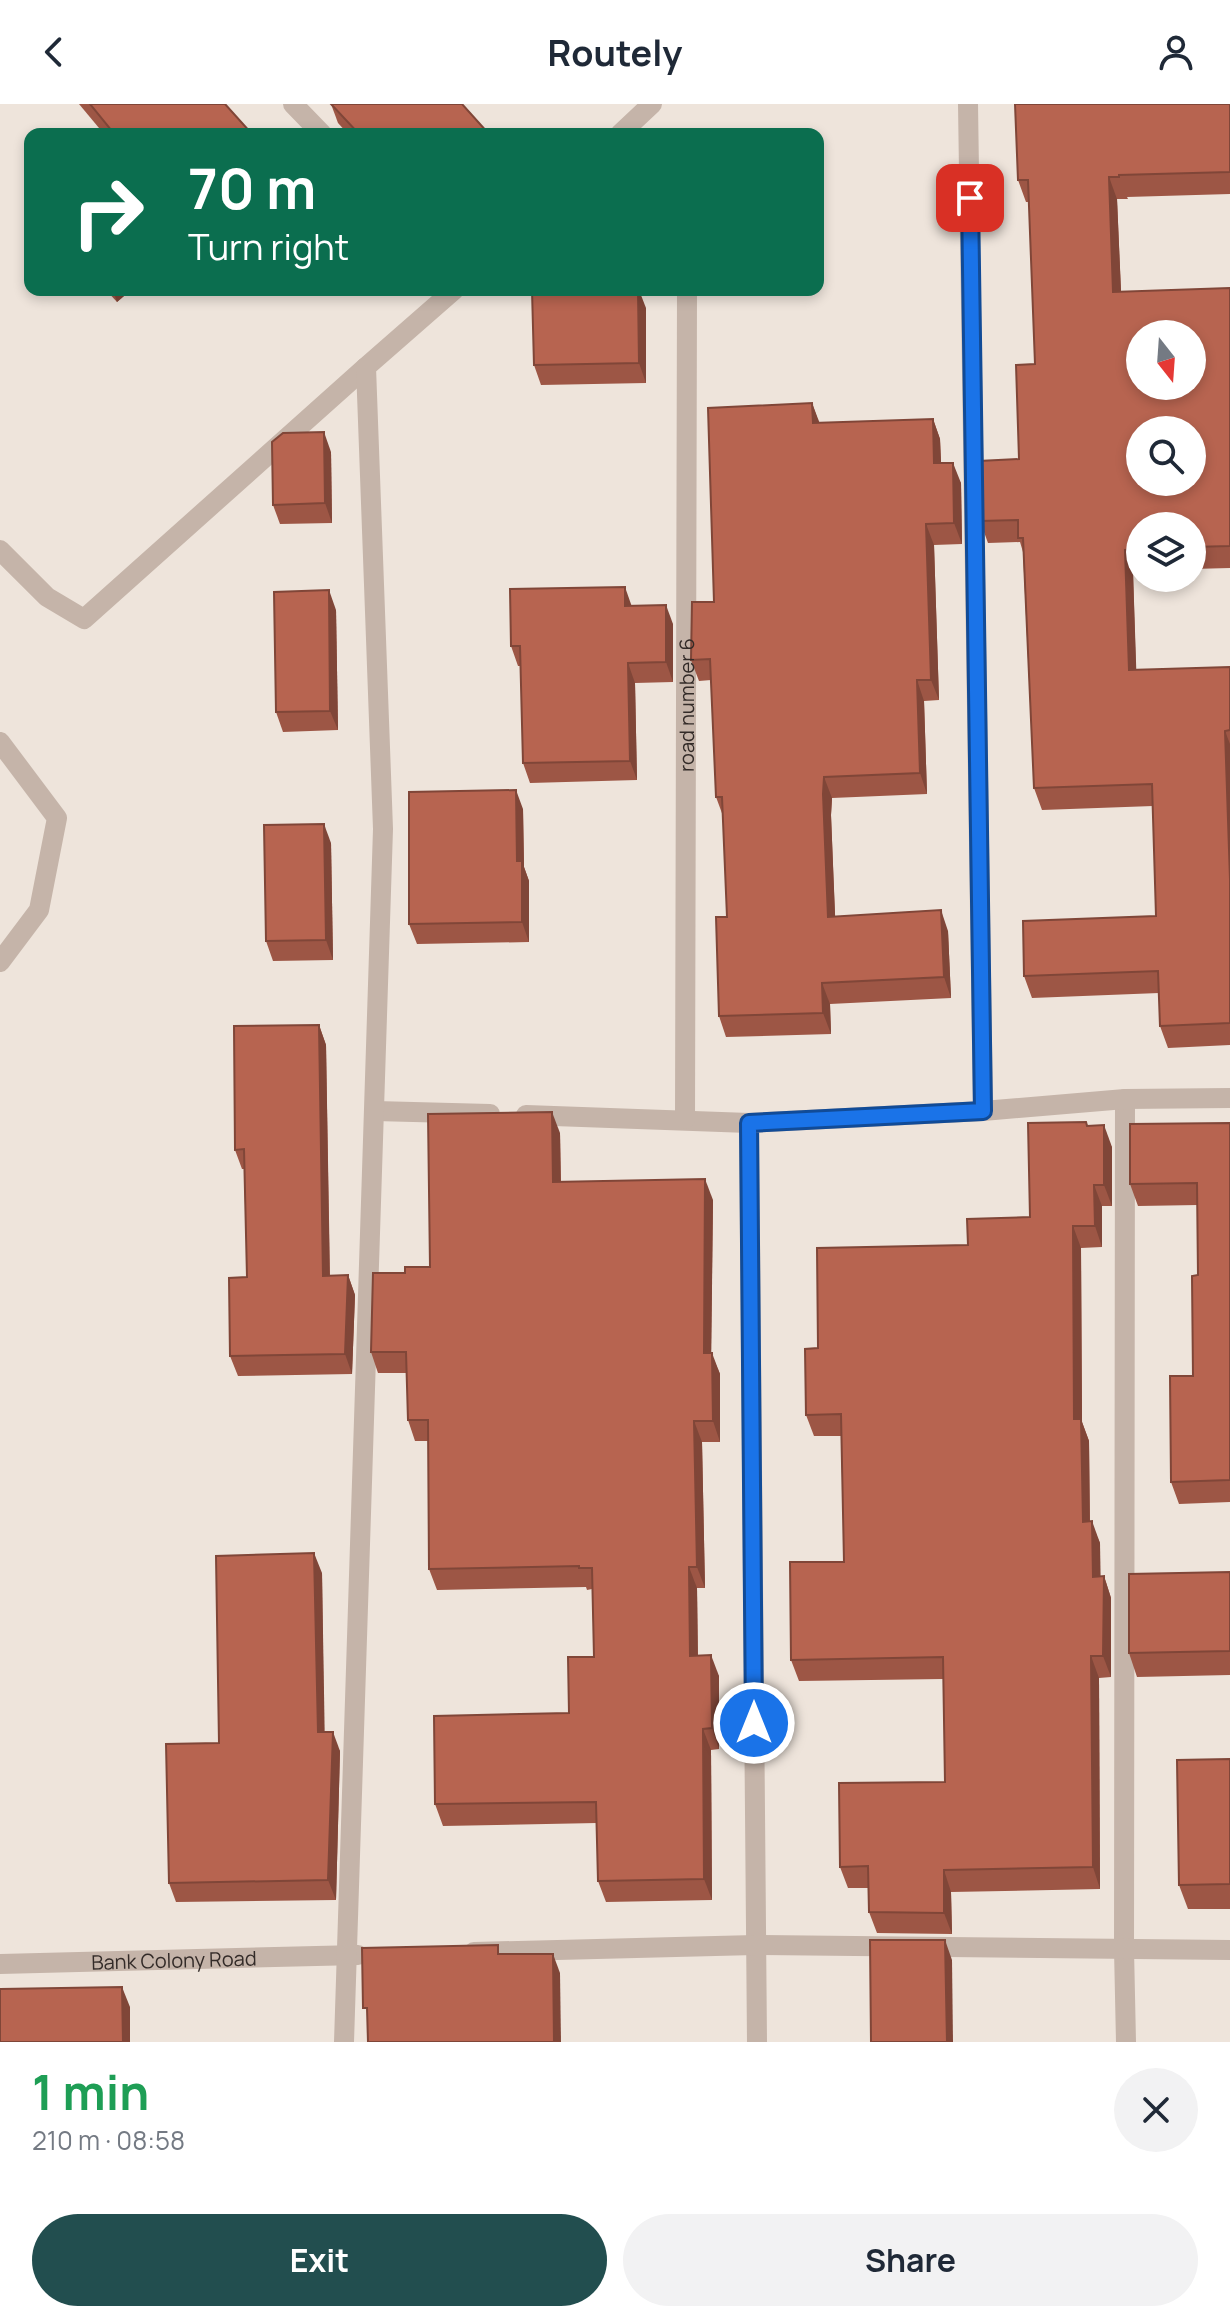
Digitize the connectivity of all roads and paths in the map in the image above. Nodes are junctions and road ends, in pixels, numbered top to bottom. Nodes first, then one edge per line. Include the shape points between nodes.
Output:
1 (293, 104) edge
2 (652, 104) edge
3 (968, 104) edge
4 (316, 128) edge
5 (626, 128) edge
6 (447, 296) edge
7 (687, 296) edge
8 (366, 367) junction
9 (0, 550) edge
10 (0, 742) edge
11 (0, 962) edge
12 (1230, 1098) edge
13 (1125, 1099) junction
14 (375, 1111) junction
15 (983, 1111) junction
16 (685, 1119) junction
17 (749, 1123) junction
18 (755, 1945) junction
19 (1124, 1949) junction
20 (1230, 1950) edge
21 (456, 1952) edge
22 (378, 1954) edge
23 (346, 1955) junction
24 (0, 1964) edge
25 (344, 2042) edge
26 (757, 2042) edge
27 (1126, 2042) edge

1 - 4 street
2 - 5 street
3 - 15 street
6 - 8 street
7 - 16 street, road number 6
8 - 9 street via 84,619 47,597
8 - 14 street via 383,829
10 - 11 street via 57,818 39,910
12 - 13 street
13 - 15 street
13 - 19 street
14 - 16 street
14 - 23 street
15 - 17 street
16 - 17 street
17 - 18 street
18 - 19 street
18 - 21 street
18 - 26 street
19 - 20 street
19 - 27 street
22 - 23 street, Bank Colony Road
23 - 24 street, Bank Colony Road
23 - 25 street

